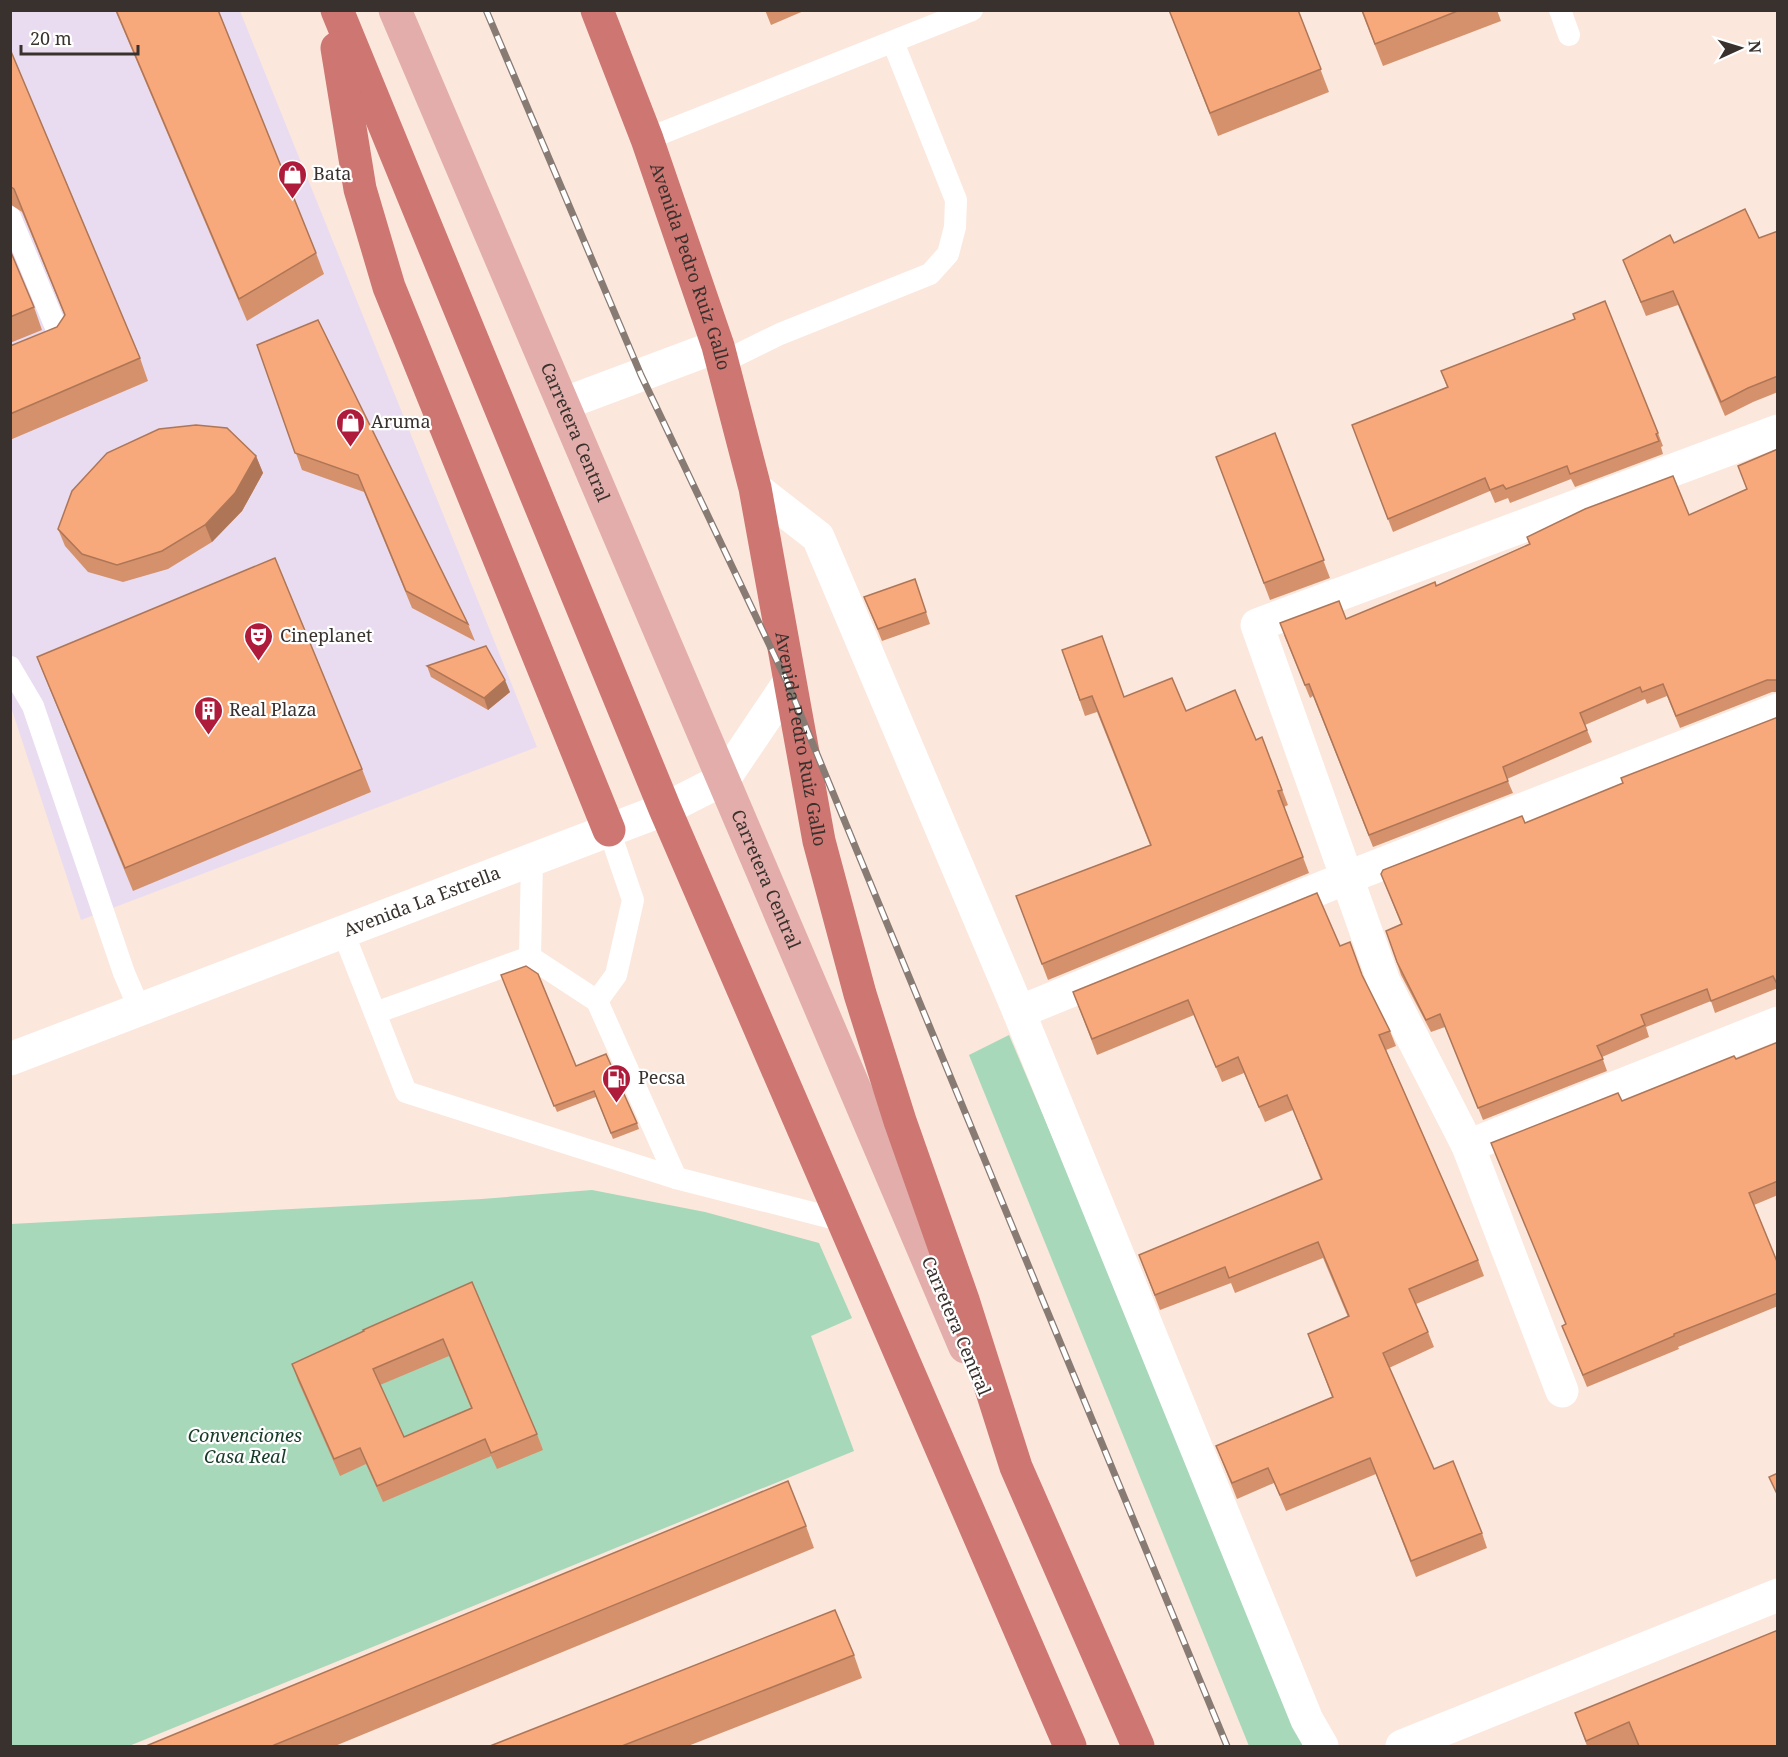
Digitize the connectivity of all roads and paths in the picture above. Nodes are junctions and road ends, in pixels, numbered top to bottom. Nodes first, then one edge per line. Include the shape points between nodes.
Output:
1 (330, 10) edge
2 (337, 10) edge
3 (395, 10) edge
4 (597, 10) edge
5 (972, 10) edge
6 (1560, 10) edge
7 (1569, 35) dead end
8 (893, 42) junction
9 (647, 140) junction
10 (10, 217) edge
11 (720, 354) junction
12 (10, 358) edge
13 (563, 404) junction
14 (1778, 431) edge
15 (755, 488) junction
16 (10, 667) edge
17 (788, 684) junction
18 (1778, 710) edge
19 (724, 779) junction
20 (665, 809) junction
21 (609, 830) junction
22 (532, 860) junction
23 (1346, 878) junction
24 (343, 932) junction
25 (530, 957) junction
26 (597, 1001) junction
27 (140, 1010) junction
28 (1019, 1012) junction
29 (375, 1013) junction
30 (1778, 1023) edge
31 (10, 1059) edge
32 (1468, 1146) junction
33 (676, 1178) junction
34 (844, 1221) junction
35 (1562, 1391) dead end
36 (1016, 1467) junction
37 (1778, 1595) edge
38 (1070, 1746) edge
39 (1138, 1746) edge
40 (1322, 1746) edge
41 (1402, 1746) edge

1 - 21 highway via 360,189 389,287
2 - 20 highway
3 - 13 main road, Carretera Central
4 - 9 highway, Avenida Pedro Ruiz Gallo
5 - 8 lane
6 - 7 lane
8 - 9 lane
8 - 11 lane via 956,200 948,254 930,274
9 - 11 highway, Avenida Pedro Ruiz Gallo
10 - 12 lane via 60,337
11 - 13 street
11 - 15 highway, Avenida Pedro Ruiz Gallo
13 - 19 main road, Carretera Central
14 - 23 street via 1257,625
15 - 17 highway, Avenida Pedro Ruiz Gallo
15 - 28 street via 818,537
16 - 27 lane via 33,706
17 - 19 street, Avenida La Estrella
17 - 36 highway, Avenida Pedro Ruiz Gallo via 819,841 861,994
18 - 23 street
19 - 20 street, Avenida La Estrella
19 - 36 main road, Carretera Central
20 - 21 street, Avenida La Estrella
20 - 34 highway
21 - 22 street, Avenida La Estrella
21 - 26 lane via 633,900 615,975
22 - 24 street, Avenida La Estrella
22 - 25 lane
23 - 28 street
23 - 32 street via 1384,982
24 - 27 street, Avenida La Estrella
24 - 29 lane
25 - 26 lane
25 - 29 lane
26 - 33 lane
27 - 31 street, Avenida La Estrella
28 - 40 street via 1307,1720
29 - 33 lane via 406,1092
30 - 32 street
32 - 35 street
33 - 34 lane
34 - 38 highway
36 - 39 highway, Carretera Central
37 - 41 street

